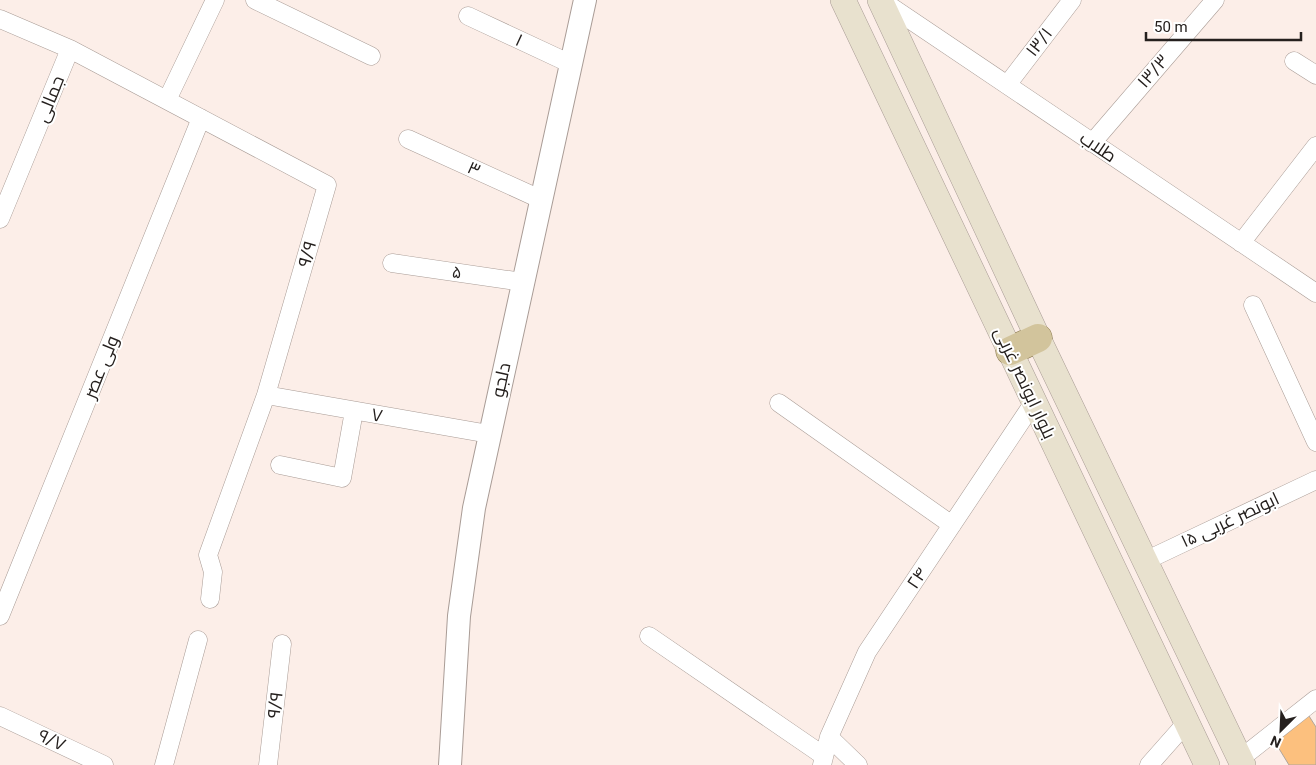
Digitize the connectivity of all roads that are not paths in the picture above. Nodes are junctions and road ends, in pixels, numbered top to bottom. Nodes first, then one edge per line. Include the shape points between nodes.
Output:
1 (214, 0) edge
2 (255, 0) edge
3 (585, 0) edge
4 (843, 0) edge
5 (880, 0) edge
6 (1072, 0) edge
7 (1215, 0) edge
8 (468, 16) dead end
9 (0, 19) edge
10 (70, 49) junction
11 (370, 56) dead end
12 (1294, 61) dead end
13 (571, 64) junction
14 (1316, 75) edge
15 (1007, 85) junction
16 (167, 100) junction
17 (201, 118) junction
18 (408, 139) dead end
19 (1092, 143) junction
20 (1316, 146) edge
21 (540, 199) junction
22 (0, 219) edge
23 (1241, 243) junction
24 (392, 263) dead end
25 (522, 282) junction
26 (1316, 293) edge
27 (1253, 305) dead end
28 (1038, 338) junction
29 (1010, 352) junction
30 (266, 395) junction
31 (1034, 402) junction
32 (779, 403) dead end
33 (354, 411) junction
34 (489, 434) junction
35 (1316, 442) edge
36 (280, 465) dead end
37 (1316, 480) edge
38 (952, 525) junction
39 (1145, 561) junction
40 (210, 599) dead end
41 (0, 616) edge
42 (649, 636) dead end
43 (198, 640) dead end
44 (282, 644) dead end
45 (1316, 699) edge
46 (0, 716) edge
47 (1187, 722) junction
48 (829, 737) junction
49 (823, 760) edge
50 (1242, 762) edge
51 (104, 765) edge
52 (164, 765) edge
53 (268, 765) edge
54 (450, 765) edge
55 (858, 765) edge
56 (1149, 765) edge
57 (1207, 765) edge

1 - 16 street
2 - 11 street
3 - 13 street, دلجو
4 - 29 main road, بلوار ابونصر غربی
5 - 15 street, طلاب
5 - 28 main road, بلوار ابونصر غربی
6 - 15 street, ۱۳/۱
7 - 19 street, ۱۳/۳
8 - 13 street, ۱
9 - 10 street
10 - 16 street, ۹/۹
10 - 22 street, جمالی
12 - 14 street
13 - 21 street, دلجو
15 - 19 street, طلاب
16 - 17 street, ۹/۹
17 - 30 street, ۹/۹ via 327,185
17 - 41 street, ولی عصر
18 - 21 street, ۳
19 - 23 street, طلاب
20 - 23 street
21 - 25 street, دلجو
23 - 26 street, طلاب
24 - 25 street, ۵
25 - 34 street, دلجو
27 - 35 street
28 - 29 main road
28 - 39 main road, بلوار ابونصر غربی
29 - 31 main road, بلوار ابونصر غربی
30 - 33 street, ۷
30 - 40 street, ۹/۹ via 208,555 213,572
31 - 38 street, ۲۴
31 - 47 main road, بلوار ابونصر غربی
32 - 38 street
33 - 34 street, ۷
33 - 36 street via 342,478
34 - 54 street, دلجو via 474,508 459,616
37 - 39 street, ابونصر غربی ۱۵
38 - 48 street, ۲۴ via 867,652
39 - 50 main road, بلوار ابونصر غربی
42 - 49 street
43 - 52 street
44 - 53 street, ۹/۹
45 - 50 street
46 - 51 street, ۹/۷
47 - 56 street
47 - 57 main road, بلوار ابونصر غربی
48 - 49 street, ۲۴
48 - 55 street

